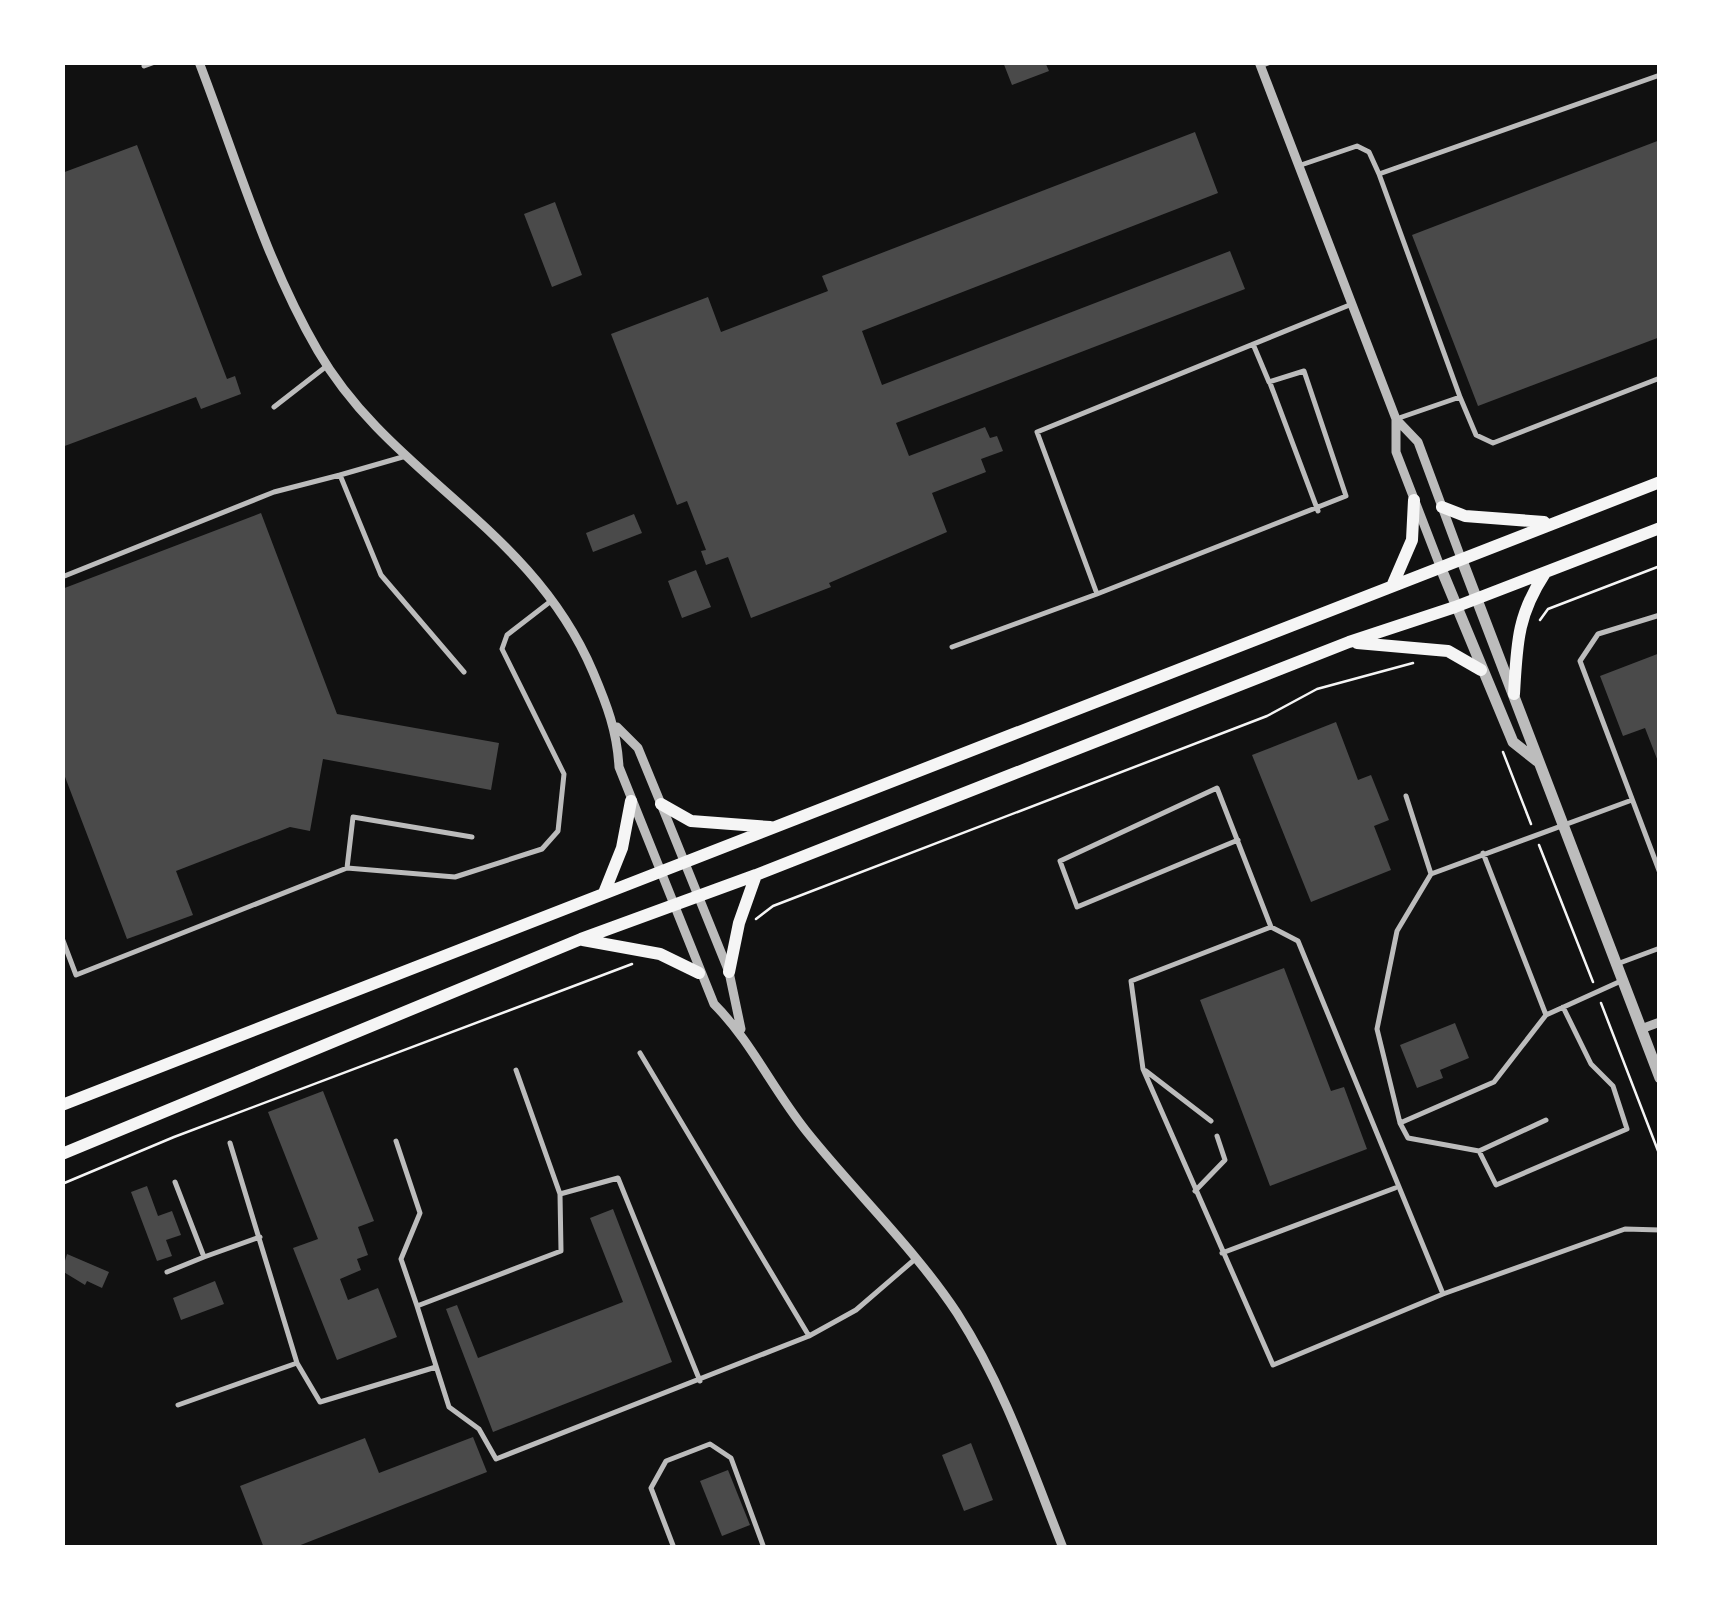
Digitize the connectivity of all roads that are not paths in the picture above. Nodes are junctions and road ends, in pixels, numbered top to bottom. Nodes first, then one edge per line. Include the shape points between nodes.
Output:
1 (155, 62) edge
2 (199, 62) edge
3 (1263, 64) edge
4 (144, 66) dead end
5 (1660, 75) edge
6 (1298, 166) junction
7 (1380, 174) junction
8 (1352, 304) junction
9 (1253, 344) junction
10 (328, 364) junction
11 (1660, 378) edge
12 (1270, 382) junction
13 (1460, 397) junction
14 (274, 407) dead end
15 (1396, 420) junction
16 (409, 455) junction
17 (340, 476) junction
18 (1660, 482) edge
19 (1414, 500) junction
20 (1442, 507) junction
21 (1318, 511) junction
22 (1552, 523) junction
23 (1660, 528) edge
24 (1462, 558) junction
25 (1440, 566) junction
26 (1545, 573) junction
27 (62, 577) edge
28 (1393, 584) junction
29 (1097, 594) junction
30 (554, 600) junction
31 (1476, 600) junction
32 (1456, 607) junction
33 (1660, 614) edge
34 (1349, 642) junction
35 (952, 646) dead end
36 (1481, 670) junction
37 (464, 672) dead end
38 (1514, 694) junction
39 (616, 727) junction
40 (1537, 760) junction
41 (1406, 796) dead end
42 (1632, 800) junction
43 (632, 801) junction
44 (662, 804) junction
45 (1561, 823) junction
46 (777, 828) junction
47 (472, 837) dead end
48 (1238, 840) junction
49 (1483, 854) junction
50 (685, 863) junction
51 (347, 868) junction
52 (660, 872) junction
53 (1660, 873) edge
54 (1431, 874) junction
55 (756, 875) junction
56 (604, 893) junction
57 (697, 896) junction
58 (672, 906) junction
59 (1270, 927) junction
60 (62, 938) edge
61 (581, 939) junction
62 (1660, 948) edge
63 (1616, 964) junction
64 (729, 972) junction
65 (699, 973) junction
66 (1622, 981) junction
67 (1563, 1006) junction
68 (1546, 1015) junction
69 (1660, 1022) edge
70 (1640, 1029) junction
71 (741, 1031) junction
72 (640, 1053) dead end
73 (1143, 1069) junction
74 (516, 1070) dead end
75 (1660, 1078) edge
76 (62, 1105) edge
77 (1546, 1120) dead end
78 (1211, 1121) dead end
79 (1400, 1122) junction
80 (1217, 1136) dead end
81 (396, 1140) dead end
82 (230, 1143) dead end
83 (1480, 1150) junction
84 (62, 1154) edge
85 (174, 1182) dead end
86 (1396, 1188) junction
87 (1195, 1191) junction
88 (560, 1194) junction
89 (1660, 1230) edge
90 (260, 1237) junction
91 (1222, 1253) junction
92 (204, 1256) junction
93 (914, 1260) junction
94 (167, 1272) dead end
95 (1442, 1294) junction
96 (417, 1306) junction
97 (809, 1336) junction
98 (297, 1364) junction
99 (436, 1366) junction
100 (700, 1381) junction
101 (178, 1406) dead end
102 (674, 1548) edge
103 (764, 1548) edge
104 (1063, 1548) edge

1 - 4 lane
2 - 10 street via 278,268
3 - 6 street
5 - 7 lane
6 - 7 lane via 1356,146 1369,152
6 - 8 street
7 - 13 lane
8 - 9 lane
8 - 15 street
9 - 12 lane
9 - 29 lane via 1037,432
10 - 14 lane
10 - 16 street via 366,416
11 - 13 lane via 1493,443 1476,435
12 - 21 lane
12 - 21 lane via 1304,371 1346,496
13 - 15 lane
15 - 19 street via 1396,452
15 - 20 street via 1418,442
16 - 17 lane
16 - 30 street via 512,549
17 - 27 lane via 274,492
17 - 37 lane via 382,576
18 - 22 main road
19 - 25 street
19 - 28 main road via 1412,540
20 - 22 main road via 1475,518
20 - 24 street
21 - 29 lane
22 - 24 main road
23 - 26 main road
24 - 25 main road
24 - 31 street
25 - 28 main road
25 - 32 street
26 - 31 main road
26 - 38 main road via 1525,603 1517,633
28 - 46 main road
29 - 35 lane
30 - 39 street
30 - 51 lane via 507,634 502,650 564,774 558,831 542,849 455,877
31 - 32 main road
31 - 38 street
32 - 34 main road
32 - 36 street
33 - 42 lane via 1598,634 1580,661
34 - 36 main road via 1448,651
34 - 55 main road
36 - 40 street via 1513,742
38 - 40 street
39 - 43 street via 618,767
39 - 44 street via 638,748
40 - 45 street
41 - 54 lane
42 - 45 lane
42 - 53 lane
43 - 52 street
43 - 56 main road
44 - 46 main road via 691,821
44 - 50 street
45 - 49 lane
45 - 63 street
46 - 50 main road
47 - 51 lane via 353,816
48 - 48 lane via 1217,788 1060,861 1077,907
48 - 59 lane
49 - 54 lane
49 - 68 lane
50 - 52 main road
50 - 57 street
51 - 60 lane via 76,976
52 - 56 main road
52 - 58 street
54 - 79 lane via 1396,931 1376,1028
55 - 57 main road
55 - 64 main road
56 - 76 main road
57 - 58 main road
57 - 64 street
58 - 61 main road
58 - 65 street
59 - 73 lane via 1131,981
59 - 86 lane via 1298,942
61 - 65 main road via 660,954
61 - 84 main road
62 - 63 lane
63 - 66 street
64 - 71 street
65 - 71 street via 714,1004
66 - 67 lane
66 - 70 street
67 - 68 lane
67 - 83 lane via 1591,1064 1613,1086 1627,1129 1496,1185
68 - 79 lane via 1494,1082
69 - 70 street
70 - 75 street
71 - 93 street via 807,1131
72 - 97 lane
73 - 78 lane
73 - 87 lane
74 - 88 lane
77 - 83 lane
79 - 83 lane via 1408,1138
80 - 87 lane via 1225,1160
81 - 96 lane via 420,1213 400,1259
82 - 90 lane
85 - 92 lane
86 - 91 lane
86 - 95 lane
87 - 91 lane
88 - 96 lane via 561,1251
88 - 100 lane via 618,1178
89 - 95 lane via 1624,1229
90 - 92 lane
90 - 98 lane
91 - 95 lane via 1273,1365
92 - 94 lane
93 - 97 lane via 856,1310
93 - 104 street via 955,1311 1000,1386
96 - 99 lane
97 - 100 lane
98 - 99 lane via 320,1402
98 - 101 lane
99 - 100 lane via 449,1408 478,1429 496,1459
102 - 103 lane via 652,1488 666,1461 710,1444 731,1458

